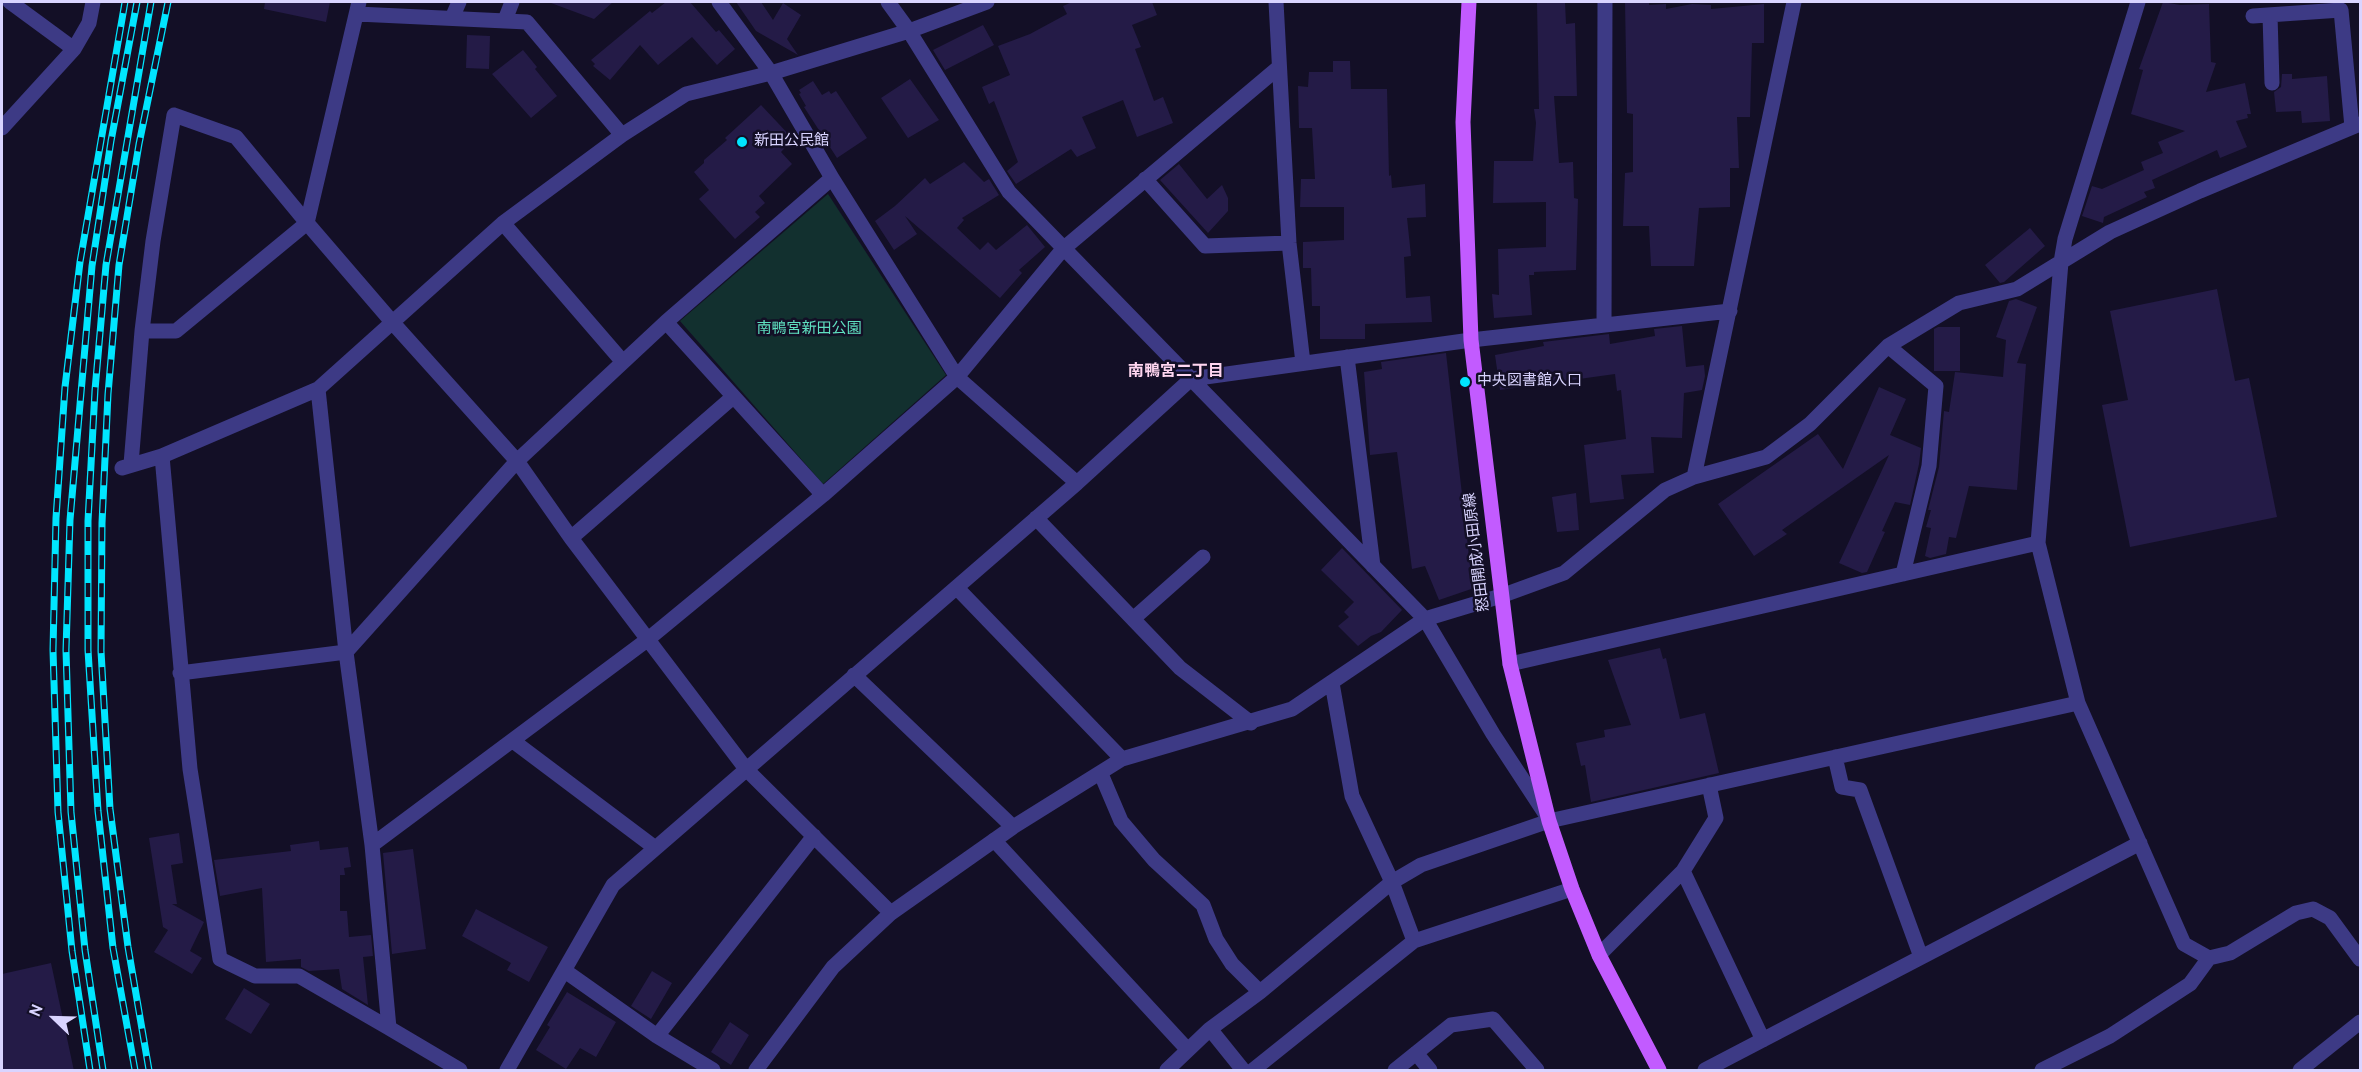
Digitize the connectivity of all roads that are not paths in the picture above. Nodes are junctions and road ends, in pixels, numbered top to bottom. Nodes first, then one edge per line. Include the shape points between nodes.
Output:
1 (10, 2) edge
2 (93, 2) edge
3 (459, 2) edge
4 (512, 2) edge
5 (719, 2) edge
6 (888, 2) edge
7 (987, 2) edge
8 (1276, 2) edge
9 (1469, 2) edge
10 (1605, 2) edge
11 (1794, 2) edge
12 (2138, 2) edge
13 (2340, 6) edge
14 (358, 8) edge
15 (2270, 15) junction
16 (2253, 16) dead end
17 (452, 18) junction
18 (505, 20) junction
19 (909, 31) junction
20 (74, 49) junction
21 (1278, 68) junction
22 (771, 73) junction
23 (2272, 83) dead end
24 (2356, 125) edge
25 (2, 128) edge
26 (622, 135) junction
27 (832, 178) junction
28 (1145, 179) junction
29 (307, 223) junction
30 (504, 224) junction
31 (1289, 243) junction
32 (1063, 249) junction
33 (2061, 262) junction
34 (1730, 311) junction
35 (666, 322) junction
36 (393, 323) junction
37 (1604, 325) junction
38 (142, 331) junction
39 (1471, 340) junction
40 (1888, 345) junction
41 (1347, 357) junction
42 (623, 362) junction
43 (1303, 363) junction
44 (957, 377) junction
45 (1191, 379) junction
46 (318, 389) junction
47 (733, 397) junction
48 (162, 456) junction
49 (517, 461) junction
50 (1694, 477) junction
51 (1077, 483) junction
52 (824, 495) junction
53 (1036, 518) junction
54 (571, 538) junction
55 (2038, 543) junction
56 (1203, 557) dead end
57 (1373, 566) junction
58 (1903, 574) junction
59 (957, 588) junction
60 (1501, 596) junction
61 (1133, 619) junction
62 (1425, 619) junction
63 (647, 640) junction
64 (346, 652) junction
65 (1510, 664) junction
66 (180, 673) junction
67 (854, 675) junction
68 (1332, 683) junction
69 (2078, 703) junction
70 (1251, 723) junction
71 (513, 741) junction
72 (1835, 757) junction
73 (1122, 759) junction
74 (746, 769) junction
75 (1101, 774) junction
76 (1709, 785) junction
77 (1549, 821) junction
78 (1013, 826) junction
79 (814, 836) junction
80 (994, 840) junction
81 (2140, 843) junction
82 (372, 845) junction
83 (654, 847) junction
84 (1683, 871) junction
85 (1392, 882) junction
86 (1572, 889) junction
87 (891, 913) junction
88 (1414, 941) junction
89 (1599, 955) junction
90 (1921, 957) junction
91 (2209, 958) junction
92 (2361, 959) edge
93 (565, 971) junction
94 (1260, 992) junction
95 (2361, 1022) edge
96 (389, 1028) junction
97 (1210, 1029) junction
98 (657, 1036) junction
99 (1763, 1040) junction
100 (1187, 1049) junction
101 (1416, 1053) junction
102 (460, 1071) edge
103 (507, 1071) edge
104 (712, 1071) edge
105 (756, 1071) edge
106 (1167, 1071) edge
107 (1243, 1071) edge
108 (1253, 1071) edge
109 (1395, 1071) edge
110 (1430, 1071) edge
111 (1537, 1071) edge
112 (1659, 1071) edge
113 (1705, 1071) edge
114 (2042, 1071) edge
115 (2300, 1071) edge

1 - 20 street
2 - 20 street via 89,23
3 - 17 street
4 - 18 street
5 - 22 street
6 - 19 street
7 - 19 street
8 - 21 street
9 - 39 main road, 怒田開成小田原線 via 1463,122
10 - 37 street
11 - 34 street
12 - 33 street
13 - 15 street
13 - 24 street
14 - 17 street
14 - 29 street
15 - 16 street
15 - 23 street
17 - 18 street
18 - 26 street via 527,21
19 - 22 street
19 - 32 street via 1009,192
20 - 25 street
21 - 28 street
21 - 31 street
22 - 26 street via 686,94
22 - 27 street
24 - 33 street via 2120,228
26 - 30 street
27 - 35 street
27 - 44 street
28 - 31 street via 1205,246
28 - 32 street
29 - 36 street
29 - 38 street via 176,331
29 - 38 street via 236,137 174,115
30 - 36 street
30 - 42 street
31 - 43 street
32 - 44 street
32 - 45 street
33 - 40 street via 2017,289 1959,303
33 - 55 street
34 - 37 street
34 - 50 street
35 - 42 street
35 - 47 street
36 - 46 street
36 - 49 street
37 - 39 street
38 - 48 street via 127,466
39 - 41 street
39 - 60 main road, 怒田開成小田原線
40 - 50 street via 1810,424 1766,457
40 - 58 street via 1936,386 1929,466
41 - 43 street
41 - 57 street
42 - 49 street
43 - 45 street
44 - 51 street
44 - 52 street
45 - 51 street
45 - 57 street
46 - 48 street
46 - 64 street
47 - 52 street
47 - 54 street
48 - 66 street
49 - 54 street
49 - 64 street
50 - 60 street via 1665,490 1564,573
51 - 53 street
52 - 63 street
53 - 59 street
53 - 61 street
54 - 63 street
55 - 58 street
55 - 69 street
56 - 61 street
57 - 62 street
58 - 65 street
59 - 67 street
59 - 73 street
60 - 62 street
60 - 65 main road, 怒田開成小田原線
61 - 70 street via 1180,668
62 - 68 street
62 - 77 street
63 - 71 street
63 - 74 street
64 - 66 street
64 - 82 street
65 - 77 main road, 怒田開成小田原線
66 - 96 street via 190,769 220,959 255,976 299,976
67 - 74 street
67 - 78 street
68 - 70 street via 1292,710
68 - 85 street via 1352,796
69 - 72 street
69 - 81 street
70 - 73 street
71 - 82 street
71 - 83 street
72 - 76 street
72 - 90 street via 1842,788 1860,790
73 - 75 street
74 - 79 street
74 - 83 street
75 - 78 street
75 - 94 street via 1120,821 1154,860 1203,905 1216,939 1232,964
76 - 77 street
76 - 84 street via 1716,818
77 - 85 street via 1421,865
77 - 86 main road, 怒田開成小田原線
78 - 80 street
79 - 87 street
79 - 98 street
80 - 87 street
80 - 100 street
81 - 90 street
81 - 91 street via 2184,944
82 - 96 street
83 - 93 street via 612,885
84 - 89 street
84 - 99 street
85 - 88 street
85 - 94 street
86 - 88 street
86 - 89 main road, 怒田開成小田原線
87 - 105 street via 833,967
88 - 108 street
89 - 112 main road, 怒田開成小田原線
90 - 99 street
91 - 92 street via 2230,953 2296,913 2313,909 2330,918
91 - 114 street via 2190,984 2110,1036
93 - 98 street
93 - 103 street
94 - 97 street
95 - 115 street
96 - 102 street
97 - 100 street
97 - 107 street
98 - 104 street
99 - 113 street
100 - 106 street
101 - 109 street
101 - 110 street
101 - 111 street via 1451,1025 1493,1019

